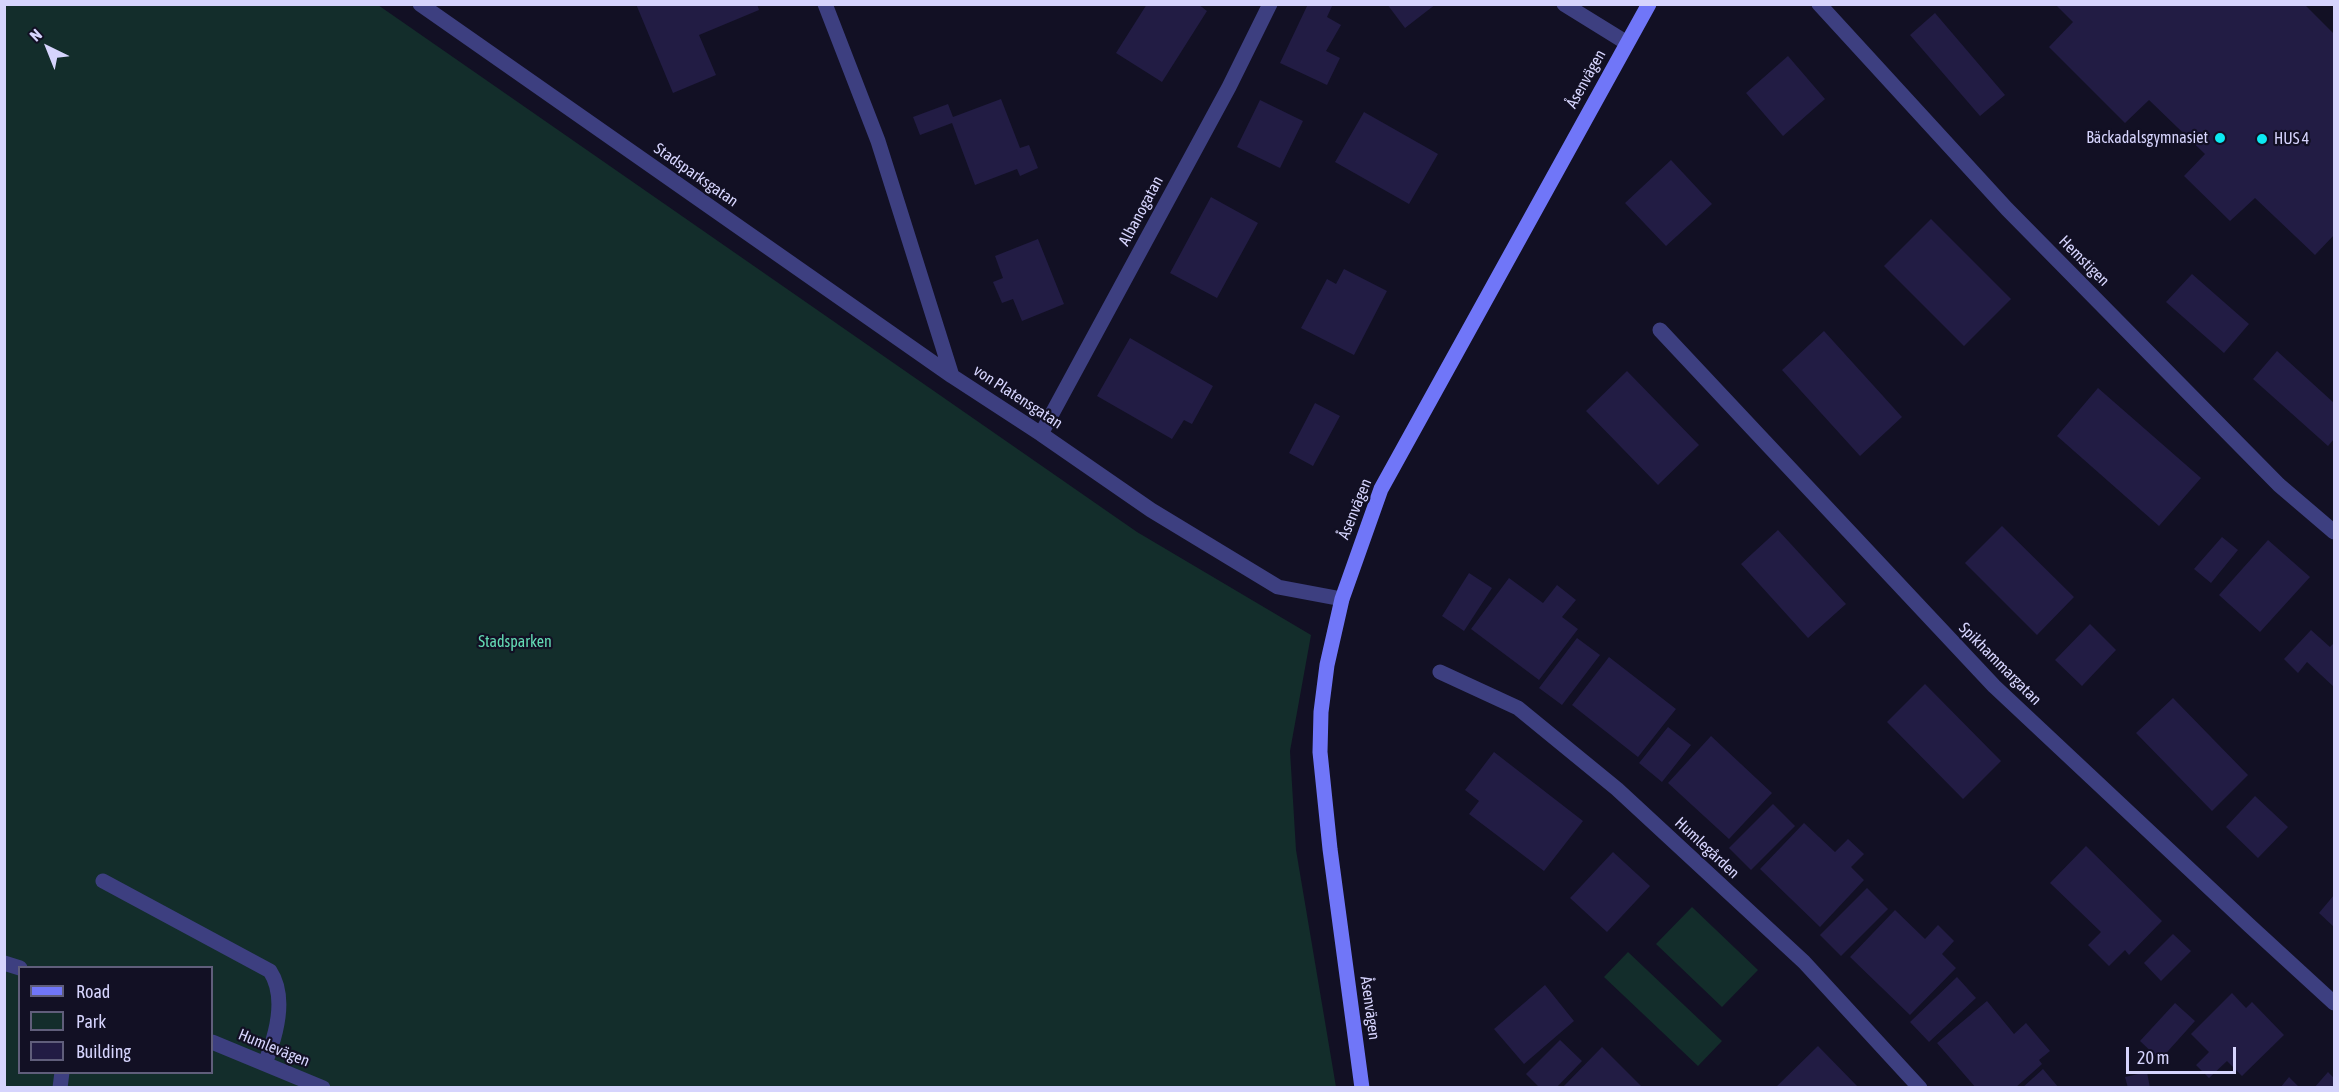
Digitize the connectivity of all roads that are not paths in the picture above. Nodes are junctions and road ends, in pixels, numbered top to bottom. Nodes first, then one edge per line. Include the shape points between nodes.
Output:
1 (420, 4) edge
2 (825, 4) edge
3 (1269, 4) edge
4 (1564, 4) edge
5 (1649, 4) edge
6 (1819, 4) edge
7 (1627, 43) junction
8 (1660, 330) dead end
9 (952, 376) junction
10 (1041, 434) junction
11 (2334, 532) edge
12 (1342, 599) junction
13 (1440, 672) dead end
14 (103, 881) dead end
15 (2334, 1003) edge
16 (213, 1042) edge
17 (265, 1063) junction
18 (323, 1088) edge
19 (1362, 1088) edge
20 (1920, 1088) edge

1 - 9 street, Stadsparksgatan
2 - 9 street, von Platensgatan via 878,141
3 - 10 street, Albanogatan via 1229,87
4 - 7 street
5 - 7 street, Åsenvägen
6 - 11 street, Hemstigen via 2007,210 2279,485
7 - 12 street, Åsenvägen via 1381,489
8 - 15 street, Spikhammargatan via 1994,686
9 - 10 street, von Platensgatan
10 - 12 street, von Platensgatan via 1151,510 1278,587
12 - 19 street, Åsenvägen via 1327,665 1320,752 1329,849
13 - 20 street, Humlegården via 1518,708 1617,789 1804,962
14 - 17 street via 270,971 279,992 274,1040
16 - 17 street, Humlevägen
17 - 18 street, Humlevägen

